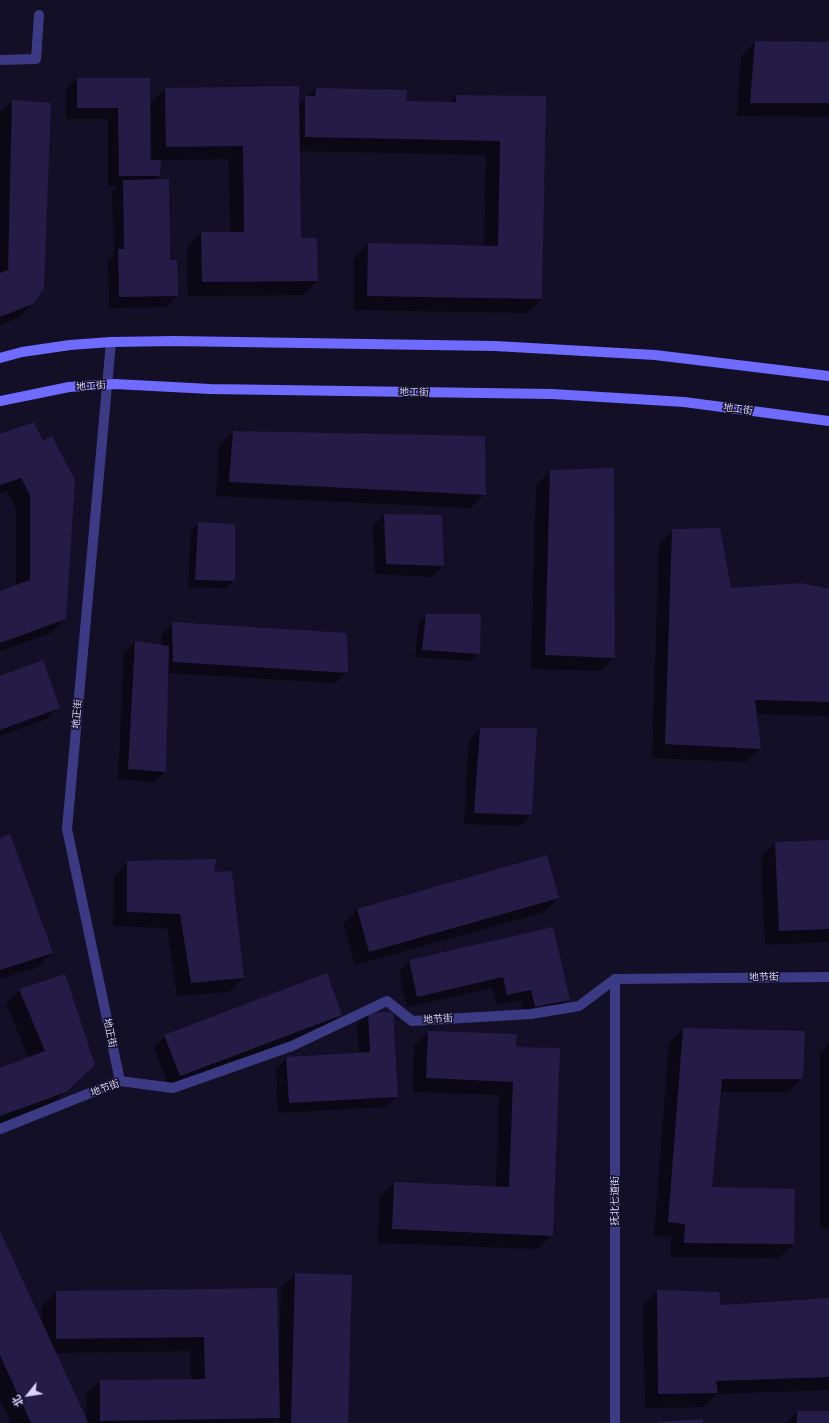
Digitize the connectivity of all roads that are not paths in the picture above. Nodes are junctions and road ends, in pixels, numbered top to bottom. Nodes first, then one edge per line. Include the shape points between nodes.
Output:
1 (39, 15) dead end
2 (0, 60) edge
3 (111, 342) junction
4 (0, 358) edge
5 (829, 376) edge
6 (108, 385) junction
7 (0, 401) edge
8 (829, 421) edge
9 (829, 977) edge
10 (615, 979) junction
11 (120, 1081) junction
12 (0, 1130) edge
13 (615, 1423) edge

1 - 2 street via 36,59
3 - 4 main road via 63,346
3 - 5 main road via 495,346 655,355
3 - 6 street, 地正街
6 - 7 main road, 地工街 via 69,387
6 - 8 main road, 地工街 via 552,394 684,402
6 - 11 street, 地正街 via 67,828
9 - 10 street, 地节街
10 - 11 street, 地节街 via 579,1006 531,1014 412,1021 387,1001 292,1046 173,1088
10 - 13 street, 抚北七道街
11 - 12 street, 地节街

